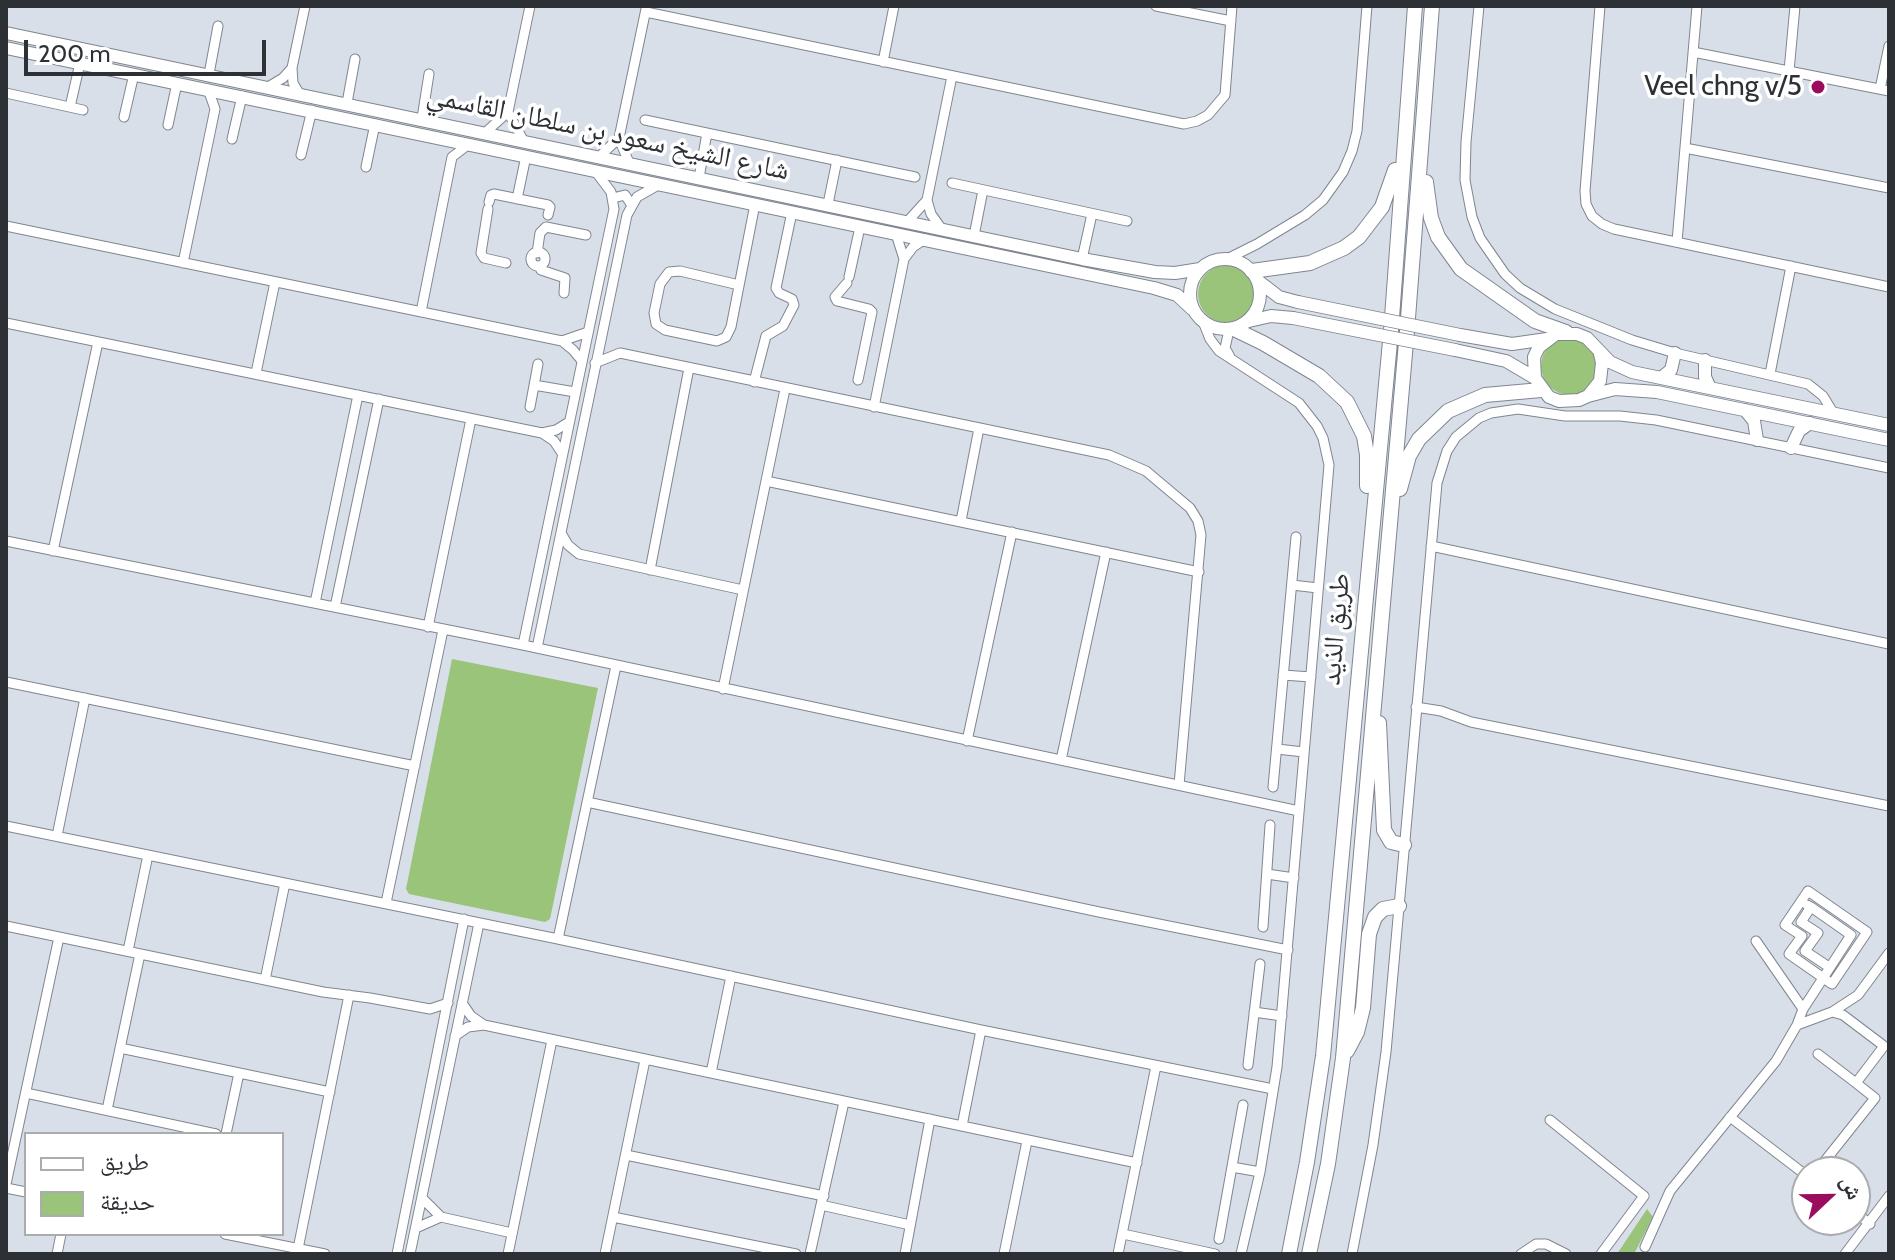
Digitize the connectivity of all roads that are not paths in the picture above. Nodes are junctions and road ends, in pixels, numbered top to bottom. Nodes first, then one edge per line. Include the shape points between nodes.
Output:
1 (305, 6) edge
2 (530, 6) edge
3 (894, 6) edge
4 (1156, 6) edge
5 (1232, 6) edge
6 (1367, 6) edge
7 (1415, 6) edge
8 (1432, 6) edge
9 (1479, 6) edge
10 (1600, 6) edge
11 (1697, 6) edge
12 (1795, 6) edge
13 (646, 9) edge
14 (1231, 21) junction
15 (218, 26) dead end
16 (6, 33) edge
17 (57, 43) junction
18 (1889, 46) edge
19 (6, 48) edge
20 (1693, 52) junction
21 (41, 55) junction
22 (355, 59) dead end
23 (883, 62) junction
24 (80, 63) junction
25 (292, 68) junction
26 (1789, 71) junction
27 (134, 74) junction
28 (209, 74) junction
29 (429, 74) dead end
30 (952, 76) junction
31 (177, 83) junction
32 (268, 87) junction
33 (208, 89) junction
34 (1884, 90) edge
35 (6, 93) edge
36 (299, 93) junction
37 (236, 94) junction
38 (1425, 94) junction
39 (347, 103) junction
40 (70, 107) junction
41 (215, 109) junction
42 (83, 110) dead end
43 (312, 110) junction
44 (508, 112) junction
45 (124, 117) dead end
46 (422, 118) junction
47 (1405, 119) junction
48 (645, 120) dead end
49 (375, 124) junction
50 (168, 125) dead end
51 (486, 132) junction
52 (707, 133) junction
53 (442, 138) junction
54 (619, 138) junction
55 (232, 139) dead end
56 (523, 140) junction
57 (469, 144) junction
58 (1685, 148) junction
59 (301, 155) dead end
60 (526, 156) junction
61 (600, 156) junction
62 (452, 157) junction
63 (837, 160) junction
64 (629, 163) junction
65 (366, 167) dead end
66 (594, 170) junction
67 (915, 177) dead end
68 (699, 178) junction
69 (952, 183) dead end
70 (660, 184) junction
71 (1889, 188) edge
72 (983, 190) junction
73 (613, 198) junction
74 (517, 199) junction
75 (927, 200) junction
76 (631, 204) junction
77 (755, 204) junction
78 (828, 204) junction
79 (792, 212) junction
80 (1092, 214) junction
81 (547, 221) junction
82 (1127, 221) dead end
83 (907, 222) junction
84 (6, 226) edge
85 (860, 227) junction
86 (941, 228) junction
87 (896, 234) junction
88 (586, 235) dead end
89 (974, 236) junction
90 (925, 239) junction
91 (1677, 242) junction
92 (1257, 244) junction
93 (904, 259) junction
94 (1082, 259) junction
95 (1227, 259) junction
96 (183, 263) junction
97 (506, 263) dead end
98 (1791, 266) junction
99 (1200, 269) junction
100 (1253, 274) junction
101 (275, 282) junction
102 (739, 285) junction
103 (1889, 287) edge
104 (564, 293) dead end
105 (1192, 309) junction
106 (421, 312) junction
107 (1249, 321) junction
108 (6, 323) edge
109 (1204, 324) junction
110 (603, 328) junction
111 (1232, 329) junction
112 (588, 332) junction
113 (1566, 332) junction
114 (1547, 339) junction
115 (562, 341) junction
116 (98, 342) junction
117 (620, 353) junction
118 (1675, 353) junction
119 (1600, 354) junction
120 (1233, 359) junction
121 (1705, 360) junction
122 (582, 361) junction
123 (595, 363) junction
124 (538, 364) dead end
125 (689, 368) junction
126 (256, 373) junction
127 (1770, 374) junction
128 (1661, 378) junction
129 (858, 380) dead end
130 (754, 382) junction
131 (1538, 384) junction
132 (534, 385) junction
133 (1710, 388) junction
134 (785, 389) junction
135 (575, 392) junction
136 (358, 395) junction
137 (1588, 396) junction
138 (379, 399) junction
139 (530, 407) dead end
140 (874, 407) junction
141 (1745, 410) junction
142 (1834, 414) junction
143 (471, 419) junction
144 (569, 422) junction
145 (1810, 423) junction
146 (1889, 425) edge
147 (979, 428) junction
148 (542, 433) junction
149 (1757, 440) junction
150 (1889, 440) edge
151 (347, 447) junction
152 (1791, 448) junction
153 (368, 452) junction
154 (562, 453) junction
155 (1889, 468) edge
156 (766, 481) junction
157 (961, 521) junction
158 (1012, 532) junction
159 (561, 533) junction
160 (1296, 537) dead end
161 (6, 541) edge
162 (1431, 546) junction
163 (53, 551) junction
164 (1106, 552) junction
165 (579, 554) junction
166 (325, 555) junction
167 (345, 559) junction
168 (553, 566) junction
169 (650, 570) junction
170 (1199, 572) junction
171 (1292, 585) junction
172 (1318, 588) junction
173 (743, 590) junction
174 (315, 603) junction
175 (335, 607) junction
176 (428, 627) junction
177 (443, 630) junction
178 (1889, 644) edge
179 (523, 645) junction
180 (537, 648) junction
181 (616, 666) junction
182 (1283, 675) junction
183 (1311, 677) junction
184 (1357, 677) junction
185 (1376, 680) junction
186 (6, 682) edge
187 (723, 689) junction
188 (85, 698) junction
189 (1374, 704) junction
190 (1416, 707) junction
191 (967, 741) junction
192 (1277, 749) junction
193 (1304, 752) junction
194 (1061, 760) junction
195 (415, 766) junction
196 (1179, 785) junction
197 (1273, 787) dead end
198 (587, 802) junction
199 (1889, 806) edge
200 (1299, 811) junction
201 (1270, 825) dead end
202 (6, 826) edge
203 (57, 836) junction
204 (1404, 845) junction
205 (148, 855) junction
206 (1267, 874) junction
207 (1294, 878) junction
208 (285, 883) junction
209 (1802, 901) junction
210 (386, 903) junction
211 (1399, 906) junction
212 (1811, 907) junction
213 (464, 919) junction
214 (479, 923) junction
215 (6, 926) edge
216 (1263, 927) dead end
217 (59, 937) junction
218 (558, 939) junction
219 (1756, 941) dead end
220 (1288, 950) junction
221 (128, 951) junction
222 (1889, 953) edge
223 (140, 954) junction
224 (1260, 964) dead end
225 (1829, 967) junction
226 (731, 976) junction
227 (1822, 977) junction
228 (265, 980) junction
229 (349, 995) junction
230 (448, 1003) junction
231 (462, 1003) junction
232 (430, 1009) junction
233 (1803, 1009) junction
234 (1254, 1012) junction
235 (1832, 1012) junction
236 (1282, 1016) junction
237 (444, 1022) junction
238 (484, 1025) junction
239 (1797, 1025) junction
240 (981, 1030) junction
241 (455, 1036) junction
242 (552, 1040) junction
243 (1887, 1045) edge
244 (120, 1048) junction
245 (1818, 1054) dead end
246 (1343, 1058) junction
247 (645, 1060) junction
248 (1248, 1065) dead end
249 (1156, 1066) junction
250 (239, 1073) junction
251 (711, 1073) junction
252 (1856, 1083) junction
253 (1273, 1089) junction
254 (330, 1092) junction
255 (26, 1093) junction
256 (844, 1102) junction
257 (1243, 1105) dead end
258 (107, 1110) junction
259 (1730, 1117) junction
260 (930, 1119) junction
261 (1550, 1120) dead end
262 (962, 1126) junction
263 (207, 1132) edge
264 (226, 1132) edge
265 (1027, 1141) junction
266 (626, 1155) junction
267 (1829, 1156) edge
268 (1137, 1163) junction
269 (1791, 1164) edge
270 (1232, 1167) junction
271 (1260, 1172) junction
272 (6, 1186) edge
273 (1889, 1196) edge
274 (422, 1198) junction
275 (823, 1200) junction
276 (441, 1217) junction
277 (613, 1217) junction
278 (1871, 1223) edge
279 (910, 1225) junction
280 (416, 1228) junction
281 (512, 1233) junction
282 (1123, 1234) junction
283 (235, 1236) edge
284 (1861, 1236) edge
285 (1219, 1239) dead end
286 (298, 1249) junction
287 (1646, 1252) edge
288 (1848, 1253) edge
289 (325, 1254) edge
290 (396, 1254) edge
291 (410, 1254) edge
292 (508, 1254) edge
293 (605, 1254) edge
294 (796, 1254) edge
295 (810, 1254) edge
296 (905, 1254) edge
297 (1004, 1254) edge
298 (1118, 1254) edge
299 (1215, 1254) edge
300 (1241, 1254) edge
301 (1289, 1254) edge
302 (1309, 1254) edge
303 (1352, 1254) edge
304 (1521, 1254) edge
305 (1566, 1254) edge
306 (1601, 1254) edge

1 - 25 street
2 - 44 street
3 - 23 street
4 - 14 street
5 - 14 street
6 - 92 street via 1357,131 1348,162 1323,200
7 - 47 highway, طريق الذيد
8 - 38 highway, طريق الذيد
9 - 118 street via 1465,162 1467,199 1480,238 1505,274 1536,298
10 - 91 street via 1586,204 1602,224
11 - 20 street
12 - 26 street
13 - 23 street
13 - 54 street
14 - 30 street via 1225,95 1197,121 1184,124
15 - 28 street
16 - 17 main road, شارع الشيخ سعود بن سلطان القاسمي
17 - 21 main road via 45,45
17 - 28 main road, شارع الشيخ سعود بن سلطان القاسمي
18 - 34 street
19 - 21 main road, شارع الشيخ سعود بن سلطان القاسمي
20 - 26 street
20 - 58 street
21 - 24 main road, شارع الشيخ سعود بن سلطان القاسمي
22 - 39 street
23 - 30 street
24 - 27 main road, شارع الشيخ سعود بن سلطان القاسمي
24 - 40 street
25 - 32 street
25 - 36 street
26 - 34 street
27 - 31 main road, شارع الشيخ سعود بن سلطان القاسمي
27 - 45 street
28 - 32 main road, شارع الشيخ سعود بن سلطان القاسمي
29 - 46 street
30 - 75 street
31 - 33 main road, شارع الشيخ سعود بن سلطان القاسمي
31 - 50 street
32 - 36 main road, شارع الشيخ سعود بن سلطان القاسمي
33 - 37 main road, شارع الشيخ سعود بن سلطان القاسمي
33 - 41 street
35 - 40 street
36 - 39 main road, شارع الشيخ سعود بن سلطان القاسمي
37 - 41 street
37 - 43 main road, شارع الشيخ سعود بن سلطان القاسمي
37 - 55 street
38 - 113 highway via 1427,199 1448,254 1476,282 1520,312
38 - 185 highway, طريق الذيد
39 - 46 main road, شارع الشيخ سعود بن سلطان القاسمي
40 - 42 street
41 - 96 street
43 - 49 main road, شارع الشيخ سعود بن سلطان القاسمي
43 - 59 street
44 - 51 street
44 - 56 street
46 - 51 main road, شارع الشيخ سعود بن سلطان القاسمي
47 - 100 highway via 1390,190 1359,237 1310,263
47 - 184 highway, طريق الذيد via 1391,331
48 - 52 street
49 - 53 main road, شارع الشيخ سعود بن سلطان القاسمي
49 - 65 street
51 - 56 main road, شارع الشيخ سعود بن سلطان القاسمي
52 - 63 street
52 - 68 street
53 - 57 main road, شارع الشيخ سعود بن سلطان القاسمي
53 - 62 street
54 - 61 street
54 - 64 street
56 - 61 main road, شارع الشيخ سعود بن سلطان القاسمي
57 - 60 main road, شارع الشيخ سعود بن سلطان القاسمي
57 - 62 street
58 - 71 street
58 - 91 street
60 - 66 main road, شارع الشيخ سعود بن سلطان القاسمي
60 - 74 street
61 - 64 main road, شارع الشيخ سعود بن سلطان القاسمي
62 - 106 street
63 - 67 street
63 - 78 street
64 - 68 main road, شارع الشيخ سعود بن سلطان القاسمي
66 - 70 main road, شارع الشيخ سعود بن سلطان القاسمي
66 - 73 street
68 - 78 main road, شارع الشيخ سعود بن سلطان القاسمي
69 - 72 street
70 - 76 street
70 - 77 main road, شارع الشيخ سعود بن سلطان القاسمي
72 - 80 street
72 - 89 street
73 - 76 street via 625,195
73 - 112 street
74 - 81 street via 549,206
74 - 97 street via 493,194 488,206 481,253
75 - 83 street
75 - 86 street
76 - 110 street
77 - 79 main road, شارع الشيخ سعود بن سلطان القاسمي
77 - 102 street
78 - 83 main road, شارع الشيخ سعود بن سلطان القاسمي
79 - 85 main road, شارع الشيخ سعود بن سلطان القاسمي
79 - 130 street via 776,288 794,303 783,326 766,336
80 - 82 street
80 - 94 street
81 - 88 street
81 - 104 street via 531,261 565,278
83 - 86 main road, شارع الشيخ سعود بن سلطان القاسمي
84 - 96 street
85 - 87 main road, شارع الشيخ سعود بن سلطان القاسمي
85 - 129 street via 848,280 835,297 872,312
86 - 89 main road, شارع الشيخ سعود بن سلطان القاسمي
86 - 90 main road via 941,237
87 - 90 main road, شارع الشيخ سعود بن سلطان القاسمي
87 - 93 street
89 - 94 main road, شارع الشيخ سعود بن سلطان القاسمي
90 - 93 street
90 - 105 main road, شارع الشيخ سعود بن سلطان القاسمي via 1162,290
91 - 98 street
92 - 95 street
92 - 100 street via 1251,256
93 - 140 street
94 - 99 main road, شارع الشيخ سعود بن سلطان القاسمي via 1155,272
95 - 99 main road
95 - 100 main road
96 - 101 street
98 - 103 street
98 - 127 street
99 - 105 main road via 1190,288
100 - 107 main road via 1260,288
100 - 114 main road, bridge via 1279,297 1298,302 1512,344
101 - 106 street
101 - 126 street
102 - 102 street via 669,272 660,284 656,324 722,340 729,332
105 - 109 main road
106 - 115 street
107 - 111 main road
107 - 131 main road, bridge via 1293,318 1506,361
108 - 116 street
109 - 111 main road
109 - 120 street via 1214,345
110 - 117 street
110 - 123 street
111 - 120 street via 1225,348
111 - 184 highway via 1292,359 1334,388 1364,436 1368,474 1357,602
112 - 115 street
112 - 122 street
113 - 114 main road
113 - 119 main road via 1587,338
114 - 131 main road via 1534,357
115 - 122 street
116 - 126 street
116 - 163 street
117 - 123 street
117 - 125 street
118 - 121 street
118 - 128 main road via 1671,370
119 - 128 main road via 1621,367
119 - 137 main road via 1602,373
120 - 172 street via 1299,403 1323,438 1329,465
121 - 127 street
121 - 133 main road
122 - 135 street
123 - 159 street
124 - 132 street
125 - 130 street
125 - 169 street
126 - 136 street
127 - 142 street via 1813,387
128 - 133 main road
130 - 134 street
131 - 137 main road via 1559,401
131 - 185 highway via 1466,401 1433,423 1409,456 1399,495 1389,611
132 - 135 street
132 - 139 street
133 - 142 main road
134 - 140 street
134 - 156 street
135 - 144 street
136 - 138 street
136 - 151 street
137 - 141 main road via 1642,390
138 - 143 street
138 - 153 street
140 - 147 street
141 - 145 main road
141 - 149 main road via 1754,421
142 - 146 main road
143 - 148 street
143 - 176 street
144 - 148 street
144 - 154 street
145 - 150 main road
145 - 152 main road
147 - 157 street
147 - 170 street via 1109,455 1146,471 1194,514 1201,535
148 - 154 street
149 - 152 street
149 - 162 street via 1638,418 1518,409 1491,413 1468,426 1447,451 1437,483
151 - 153 street
151 - 166 street
152 - 155 street
153 - 167 street
154 - 179 street
156 - 157 street
156 - 173 street
157 - 158 street
158 - 164 street
158 - 191 street
159 - 165 street
159 - 168 street
160 - 171 street
161 - 163 street
162 - 178 street
162 - 190 street
163 - 174 street
164 - 170 street
164 - 194 street
165 - 168 street
165 - 169 street
166 - 167 street
166 - 174 street
167 - 175 street
168 - 180 street
169 - 173 street
170 - 196 street
171 - 172 street
171 - 182 street
172 - 183 street
173 - 187 street
174 - 175 street
175 - 176 street
176 - 177 street
177 - 179 street
177 - 195 street
179 - 180 street
180 - 181 street
181 - 187 street
181 - 198 street
182 - 183 street
182 - 192 street
183 - 193 street
184 - 301 highway, طريق الذيد via 1323,1056
185 - 189 highway, طريق الذيد
186 - 188 street
187 - 191 street
188 - 195 street
188 - 203 street
189 - 204 highway via 1380,726 1384,830 1391,842
189 - 246 highway, طريق الذيد
190 - 199 street
190 - 204 street
191 - 194 street
192 - 193 street
192 - 197 street
193 - 200 street
194 - 196 street
195 - 210 street
196 - 200 street
198 - 218 street
198 - 220 street
200 - 207 street
201 - 206 street
202 - 203 street
203 - 205 street
204 - 211 street
205 - 208 street
205 - 221 street
206 - 207 street
206 - 216 street
207 - 220 street
208 - 210 street
208 - 228 street
209 - 212 street
209 - 227 street via 1785,925 1802,936 1789,954
209 - 227 street via 1808,891 1867,932 1832,984
210 - 213 street
211 - 246 highway via 1375,917 1363,1008
211 - 303 street via 1380,1099
212 - 225 street via 1851,935
212 - 225 street via 1801,922 1818,933 1805,951
213 - 214 street
213 - 230 street
214 - 218 street
214 - 231 street
215 - 217 street
217 - 221 street
217 - 255 street
218 - 226 street
219 - 233 street
220 - 236 street
221 - 223 street
222 - 235 street via 1858,995
223 - 228 street
223 - 244 street
224 - 234 street
225 - 227 street
226 - 240 street
226 - 251 street
227 - 233 street
228 - 229 street
229 - 232 street
229 - 254 street
230 - 232 street
230 - 237 street
231 - 238 street
231 - 241 street
232 - 237 street
233 - 239 street
234 - 236 street
234 - 248 street
235 - 239 street
235 - 243 street
236 - 253 street
237 - 290 street
238 - 241 street
238 - 242 street
239 - 259 street via 1783,1052
240 - 249 street
240 - 262 street
241 - 274 street
242 - 247 street
242 - 281 street
243 - 252 street
244 - 250 street
244 - 258 street
245 - 252 street
246 - 302 highway, طريق الذيد
247 - 251 street
247 - 266 street
249 - 253 street
249 - 268 street
250 - 254 street
250 - 264 street
251 - 256 street
252 - 267 street via 1875,1098
253 - 271 street
254 - 286 street
255 - 258 street
255 - 272 street
256 - 260 street
256 - 275 street
257 - 270 street
258 - 263 street
259 - 269 street
259 - 287 street via 1670,1191
260 - 262 street
260 - 279 street
261 - 306 street via 1644,1196
262 - 265 street
265 - 268 street
265 - 297 street
266 - 275 street
266 - 277 street
268 - 282 street
270 - 271 street
270 - 285 street
271 - 300 street
273 - 278 street
274 - 276 street
274 - 280 street
275 - 279 street
275 - 295 street
276 - 280 street
276 - 281 street
277 - 293 street
277 - 294 street
279 - 296 street
280 - 291 street
281 - 292 street
282 - 298 street
282 - 299 street
283 - 286 street
284 - 288 street
286 - 289 street
304 - 305 street via 1546,1244

